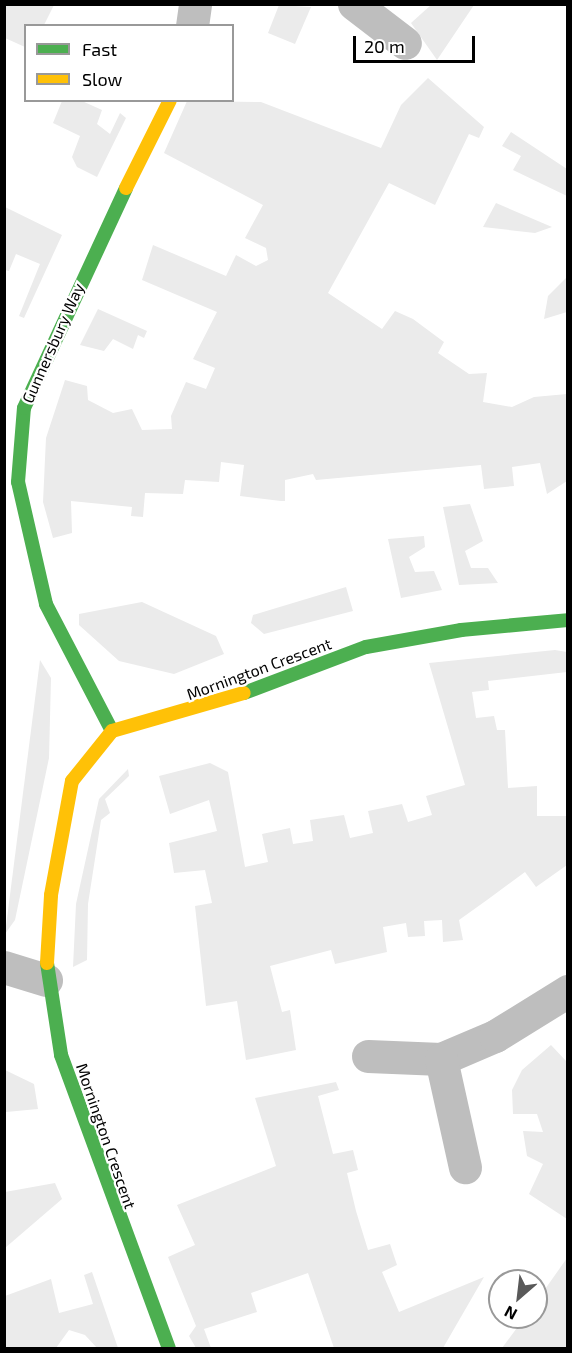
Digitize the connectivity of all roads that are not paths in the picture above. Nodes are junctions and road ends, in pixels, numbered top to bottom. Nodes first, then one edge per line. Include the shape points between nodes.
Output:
1 (195, 4) edge
2 (354, 4) edge
3 (192, 24) edge
4 (405, 43) dead end
5 (169, 102) edge
6 (14, 405) edge
7 (567, 620) edge
8 (112, 730) junction
9 (4, 967) edge
10 (46, 980) junction
11 (567, 991) edge
12 (368, 1056) dead end
13 (441, 1059) junction
14 (465, 1167) dead end
15 (169, 1348) edge

1 - 3 street
2 - 4 street
5 - 6 street, Gunnersbury Way
6 - 8 street, Gunnersbury Way via 18,482 26,534 46,604
7 - 8 street, Mornington Crescent via 461,630 366,647 200,710
8 - 10 street, Mornington Crescent via 72,781 51,895
9 - 10 street
10 - 15 street, Mornington Crescent via 61,1055
11 - 13 street via 495,1036
12 - 13 street
13 - 14 street

